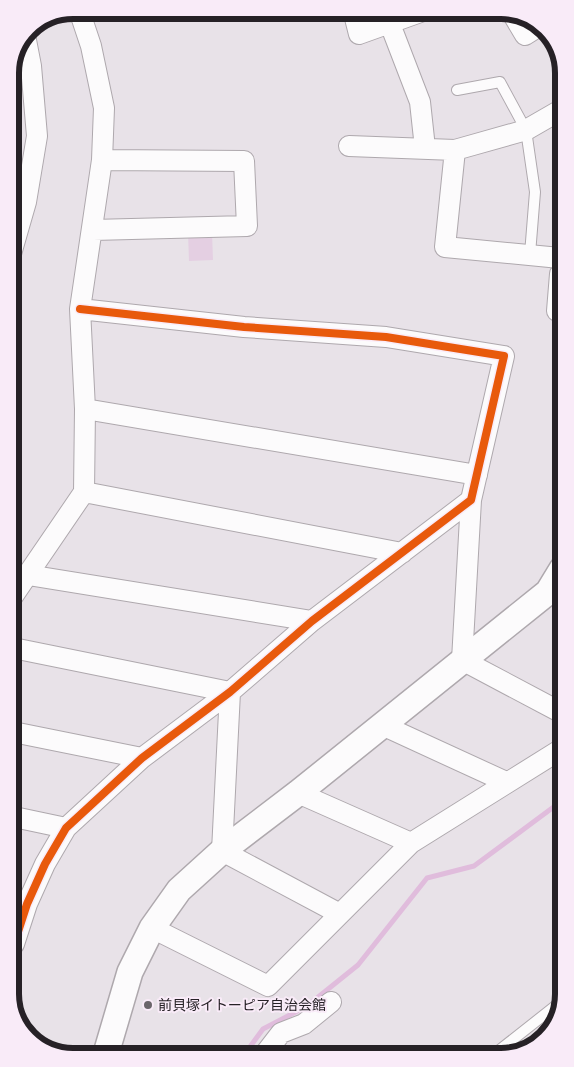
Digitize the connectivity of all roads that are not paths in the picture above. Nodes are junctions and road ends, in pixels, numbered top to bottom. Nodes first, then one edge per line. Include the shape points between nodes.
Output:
1 (82, 19) edge
2 (355, 19) edge
3 (403, 19) edge
4 (517, 22) edge
5 (390, 24) junction
6 (534, 30) edge
7 (27, 45) edge
8 (457, 90) dead end
9 (555, 114) edge
10 (526, 130) junction
11 (350, 146) dead end
12 (425, 148) junction
13 (455, 150) junction
14 (102, 160) junction
15 (19, 223) edge
16 (93, 230) junction
17 (530, 254) junction
18 (555, 257) edge
19 (80, 309) junction
20 (85, 409) junction
21 (477, 475) junction
22 (84, 492) junction
23 (471, 500) junction
24 (402, 553) junction
25 (28, 575) junction
26 (19, 588) edge
27 (555, 595) edge
28 (312, 621) junction
29 (19, 649) edge
30 (462, 660) junction
31 (230, 692) junction
32 (555, 709) edge
33 (382, 725) junction
34 (19, 733) edge
35 (555, 753) edge
36 (142, 758) junction
37 (506, 782) junction
38 (298, 793) junction
39 (19, 818) edge
40 (66, 828) junction
41 (411, 844) junction
42 (222, 851) junction
43 (21, 902) edge
44 (340, 914) junction
45 (152, 928) junction
46 (331, 1002) dead end
47 (553, 1008) edge
48 (107, 1048) edge
49 (269, 1048) edge
50 (502, 1048) edge

1 - 14 street via 104,108
2 - 5 street via 358,34
3 - 5 street
4 - 6 street via 525,35
5 - 12 street via 420,102
7 - 15 street via 37,136 26,202
8 - 10 lane via 500,82
9 - 10 street
10 - 13 street
10 - 17 lane via 536,192
11 - 12 street
12 - 13 street
13 - 17 street via 445,247
14 - 16 street
14 - 16 street via 244,161 247,226
16 - 19 street
17 - 18 street
19 - 20 street
19 - 21 street via 244,327 386,337 504,356
20 - 21 street
20 - 22 street
21 - 23 street
22 - 24 street
22 - 25 street
23 - 24 street
23 - 30 street
24 - 28 street
25 - 26 street
25 - 28 street
27 - 30 street
28 - 31 street
29 - 31 street
30 - 32 street
30 - 33 street
31 - 36 street
31 - 42 street
33 - 37 street
33 - 38 street
34 - 36 street
35 - 37 street
36 - 40 street
37 - 41 street
38 - 41 street
38 - 42 street
39 - 40 street
40 - 43 street
41 - 44 street
42 - 44 street
42 - 45 street via 179,890
44 - 45 street via 268,986
45 - 48 street via 130,972
46 - 49 street via 304,1024 281,1033
47 - 50 lane

